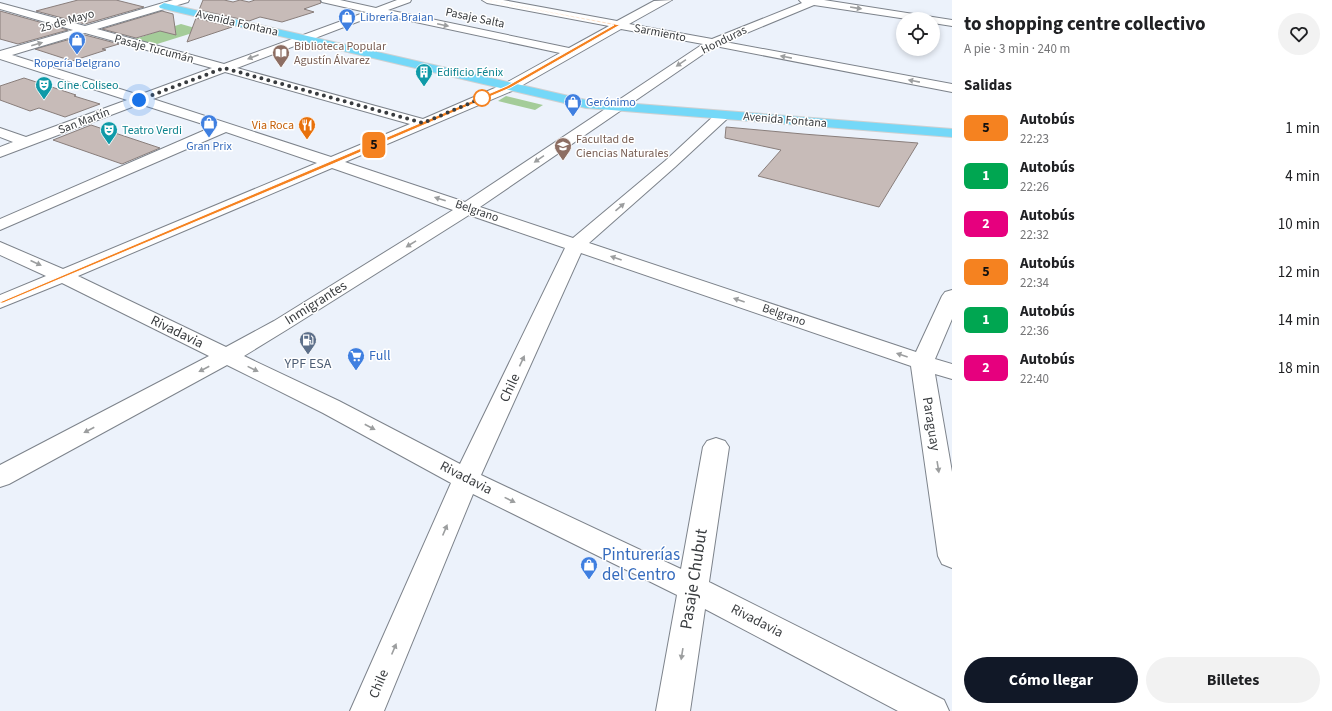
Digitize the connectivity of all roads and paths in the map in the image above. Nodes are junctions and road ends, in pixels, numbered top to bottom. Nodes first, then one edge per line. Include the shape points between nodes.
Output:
1 (326, 0) edge
2 (406, 0) edge
3 (487, 0) edge
4 (643, 0) edge
5 (812, 0) edge
6 (143, 1) dead end
7 (663, 1) edge
8 (172, 2) edge
9 (0, 6) edge
10 (378, 11) junction
11 (896, 14) edge
12 (940, 21) edge
13 (952, 23) edge
14 (618, 25) junction
15 (85, 30) junction
16 (309, 36) junction
17 (712, 43) junction
18 (572, 52) junction
19 (0, 55) edge
20 (224, 68) junction
21 (513, 84) junction
22 (952, 88) edge
23 (139, 100) junction
24 (618, 106) junction
25 (723, 115) junction
26 (423, 123) junction
27 (225, 127) junction
28 (0, 132) edge
29 (952, 134) edge
30 (26, 142) junction
31 (0, 152) edge
32 (331, 163) junction
33 (468, 208) junction
34 (0, 225) edge
35 (576, 245) junction
36 (0, 248) edge
37 (63, 276) junction
38 (952, 296) edge
39 (0, 302) edge
40 (227, 356) junction
41 (922, 362) junction
42 (952, 372) edge
43 (716, 447) dead end
44 (0, 477) edge
45 (466, 479) junction
46 (952, 556) edge
47 (692, 588) junction
48 (367, 711) edge
49 (673, 711) edge
50 (932, 711) edge

1 - 10 street, Pasaje Salta
2 - 10 street, San Martín
3 - 14 street, Sarmiento
4 - 7 street
5 -> 11 street
5 - 17 street, Honduras
6 - 8 street, Avenida Fontana
7 - 14 street
8 - 15 street, 25 de Mayo
8 - 16 main road, Avenida Fontana
9 - 15 street, Pasaje Tucumán
10 - 16 street, San Martín
10 -> 18 street, Pasaje Salta
12 - 13 street
14 - 17 street, Sarmiento
14 - 18 street
19 -> 15 street, 25 de Mayo
15 - 20 street, Pasaje Tucumán
16 -> 20 street, San Martín
16 - 21 main road, Avenida Fontana
22 -> 17 street, Sarmiento
17 -> 24 street, Honduras
18 - 21 street
19 - 23 street, Belgrano
20 - 23 street, San Martín
20 - 26 street, Pasaje Tucumán
21 - 24 main road, Avenida Fontana via 586,104
21 - 26 street
23 - 27 street, Belgrano
23 - 30 street, San Martín
24 - 25 main road, Avenida Fontana
24 -> 33 street, Inmigrantes
25 - 29 main road, Avenida Fontana
35 -> 25 street, Chile
26 - 32 street
27 - 32 street, Belgrano
27 - 34 street
28 - 30 street
30 - 31 street, San Martín
33 -> 32 street, Belgrano
32 - 37 street
33 - 35 street, Belgrano
33 -> 40 street, Inmigrantes
41 -> 35 street, Belgrano
45 -> 35 street, Chile
36 -> 37 street, Rivadavia
37 - 39 street
37 - 40 street, Rivadavia
38 - 41 street
40 -> 44 street, Inmigrantes
40 -> 45 street, Rivadavia via 331,406
41 - 42 street, Belgrano
41 -> 46 street, Paraguay
43 - 47 street, Pasaje Chubut
45 -> 47 street, Rivadavia
48 -> 45 street, Chile
47 -> 49 street, Pasaje Chubut
47 - 50 street, Rivadavia

